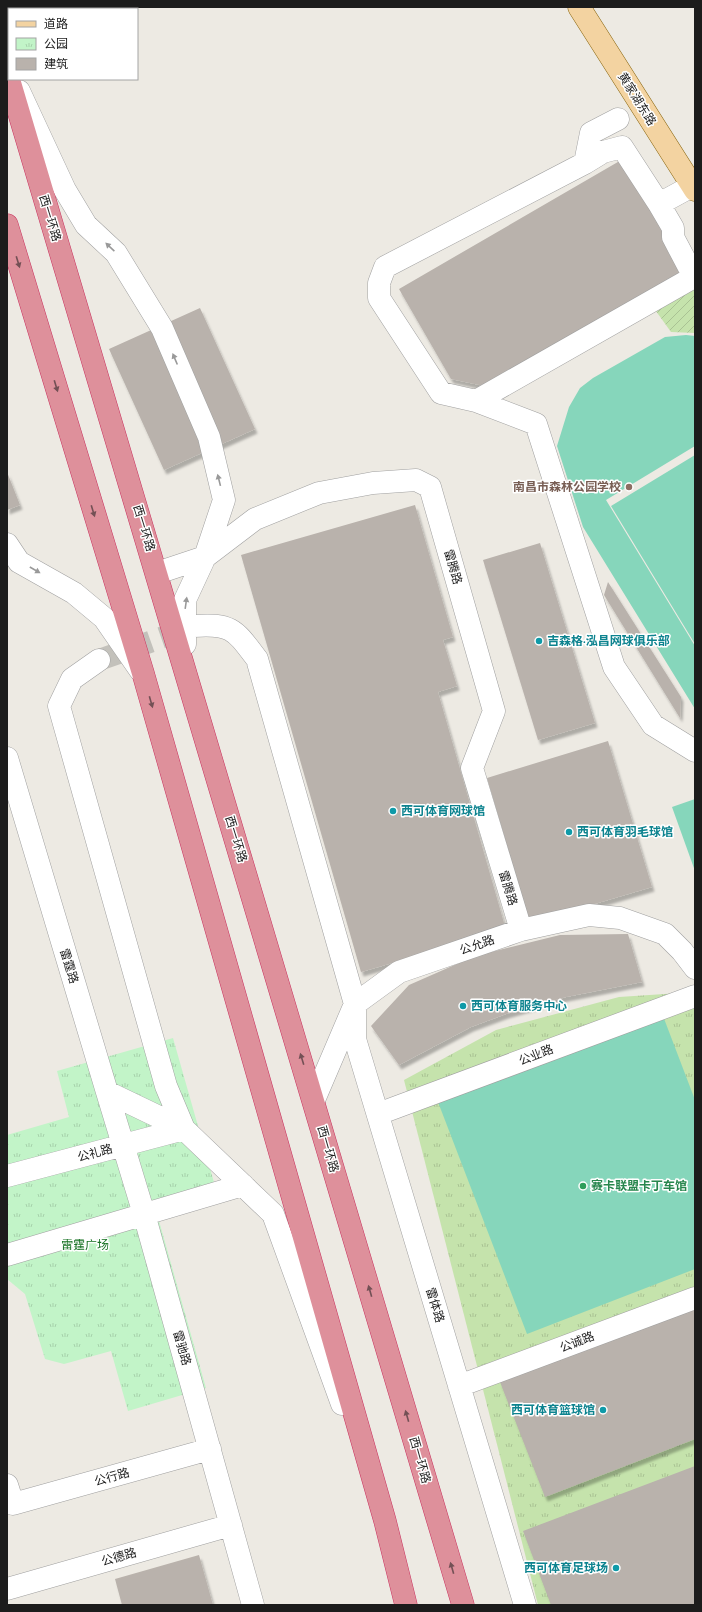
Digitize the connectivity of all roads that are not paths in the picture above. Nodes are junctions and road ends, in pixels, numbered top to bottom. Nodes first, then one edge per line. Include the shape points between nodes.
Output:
1 (579, 7) edge
2 (9, 80) edge
3 (13, 80) edge
4 (618, 119) dead end
5 (585, 163) junction
6 (694, 188) edge
7 (659, 204) junction
8 (7, 224) edge
9 (476, 401) junction
10 (7, 544) edge
11 (205, 557) junction
12 (157, 573) junction
13 (193, 626) tunnel mouth
14 (99, 660) tunnel mouth
15 (186, 669) junction
16 (143, 673) junction
17 (695, 751) edge
18 (7, 758) edge
19 (521, 930) junction
20 (695, 968) edge
21 (695, 996) edge
22 (355, 1004) junction
23 (107, 1092) junction
24 (314, 1100) junction
25 (378, 1114) junction
26 (184, 1129) junction
27 (123, 1145) junction
28 (7, 1176) edge
29 (243, 1185) junction
30 (144, 1214) junction
31 (7, 1255) edge
32 (695, 1298) edge
33 (459, 1386) junction
34 (210, 1450) junction
35 (10, 1495) edge
36 (385, 1521) junction
37 (231, 1525) junction
38 (7, 1589) edge
39 (253, 1605) edge
40 (406, 1605) edge
41 (463, 1605) edge
42 (525, 1605) edge

1 - 6 main road, 黄家湖东路
2 - 12 highway, 西一环路
11 -> 3 street via 224,500 209,437 162,328 116,253 86,225 65,190
4 - 5 street via 591,133
5 - 7 street via 603,152 622,146
5 - 9 street via 385,267 379,283 379,298 441,393
6 - 7 street
7 - 9 street via 673,228 673,237 694,277
8 -> 16 highway
9 - 17 street via 536,424 614,667 653,724
10 -> 16 street via 20,562 74,593 104,618
11 - 12 street, 雷腾路
15 -> 11 street via 185,600
11 - 19 street, 雷腾路 via 255,520 319,493 373,483 416,480 430,487 494,711 472,768
12 - 15 highway, 西一环路
13 - 22 street, 雷体路 via 214,624 236,632 257,659
14 - 26 street via 72,679 59,706 166,1086
24 -> 15 highway, 西一环路
16 -> 36 highway
18 - 23 street, 雷霆路
19 - 20 street, 公允路 via 589,915 620,918 665,934
19 - 22 street, 公允路 via 399,972
21 - 25 street, 公业路
22 - 24 street
22 - 25 street, 雷体路 via 355,1039
23 - 26 street
23 - 27 street, 雷驰路
41 -> 24 highway, 西一环路
25 - 33 street, 雷体路
26 - 27 street, 公礼路
26 - 29 street
27 - 28 street, 公礼路
27 - 30 street, 雷驰路
29 - 30 street
29 - 36 street via 273,1214
30 - 31 street
30 - 34 street, 雷驰路
32 - 33 street, 公诚路
33 - 42 street, 雷体路
34 - 35 street, 公行路
34 - 37 street, 雷驰路
36 - 40 highway
37 - 38 street, 公德路
37 - 39 street, 雷驰路

